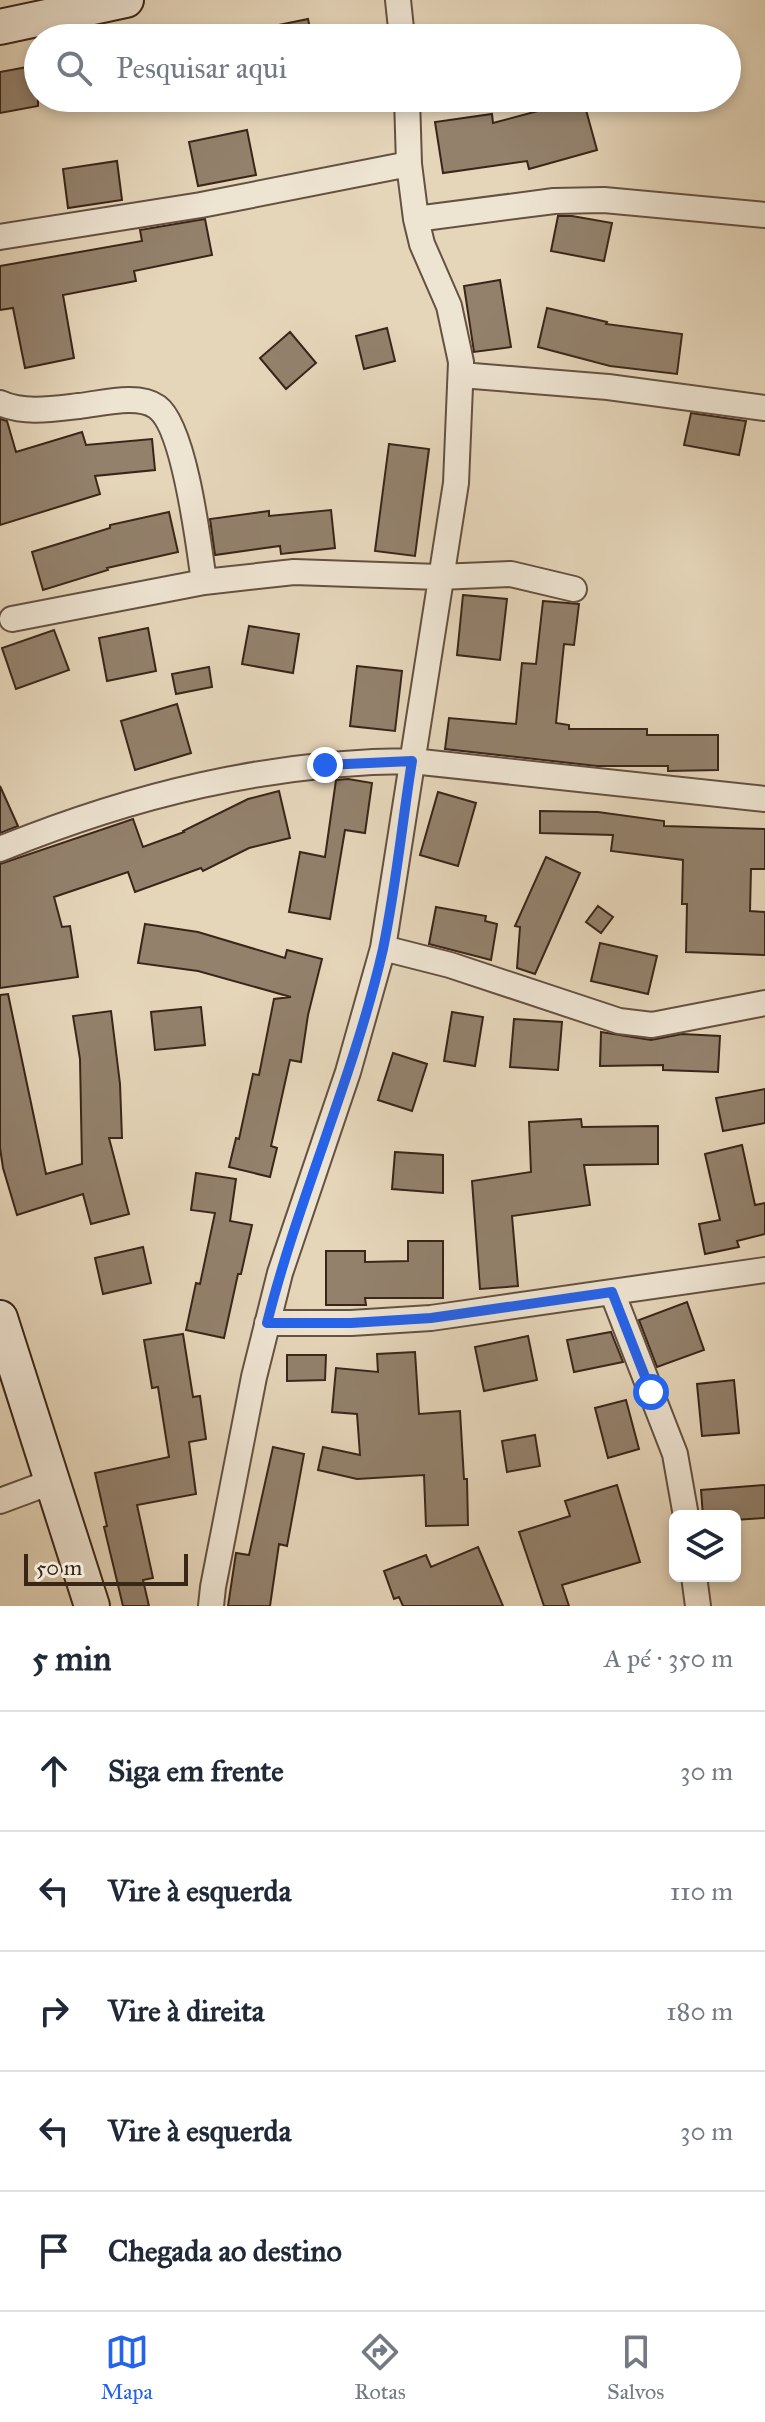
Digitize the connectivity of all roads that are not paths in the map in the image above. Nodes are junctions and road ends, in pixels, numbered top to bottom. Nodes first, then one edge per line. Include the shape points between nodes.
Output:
1 (126, 0) edge
2 (398, 0) edge
3 (401, 24) edge
4 (0, 27) edge
5 (407, 112) edge
6 (409, 164) junction
7 (765, 215) edge
8 (416, 219) junction
9 (0, 237) edge
10 (461, 375) junction
11 (0, 403) edge
12 (765, 408) edge
13 (439, 577) junction
14 (204, 582) junction
15 (574, 589) dead end
16 (12, 619) dead end
17 (412, 761) junction
18 (765, 799) edge
19 (0, 849) edge
20 (383, 948) junction
21 (765, 1003) edge
22 (765, 1270) edge
23 (612, 1292) junction
24 (0, 1318) edge
25 (267, 1323) junction
26 (51, 1482) junction
27 (0, 1501) edge
28 (685, 1510) edge
29 (695, 1582) edge
30 (92, 1606) edge
31 (211, 1606) edge
32 (698, 1606) edge

1 - 4 main road
2 - 3 street
5 - 6 street
6 - 8 street
6 - 9 street
7 - 8 street via 604,200 554,201
8 - 10 street via 452,316
10 - 12 street
10 - 13 street via 456,483
11 - 14 street via 41,410 132,401 156,406 168,420 191,492
13 - 14 street via 294,572
13 - 15 street via 511,574
13 - 17 street
14 - 16 street
17 - 18 street
17 - 19 street via 325,765 206,783 132,801
17 - 20 street
20 - 21 street via 636,1024
20 - 25 street
22 - 23 street
23 - 25 street via 431,1318
23 - 28 street via 675,1454
24 - 26 main road
25 - 31 street
26 - 27 street
26 - 30 main road
29 - 32 street

